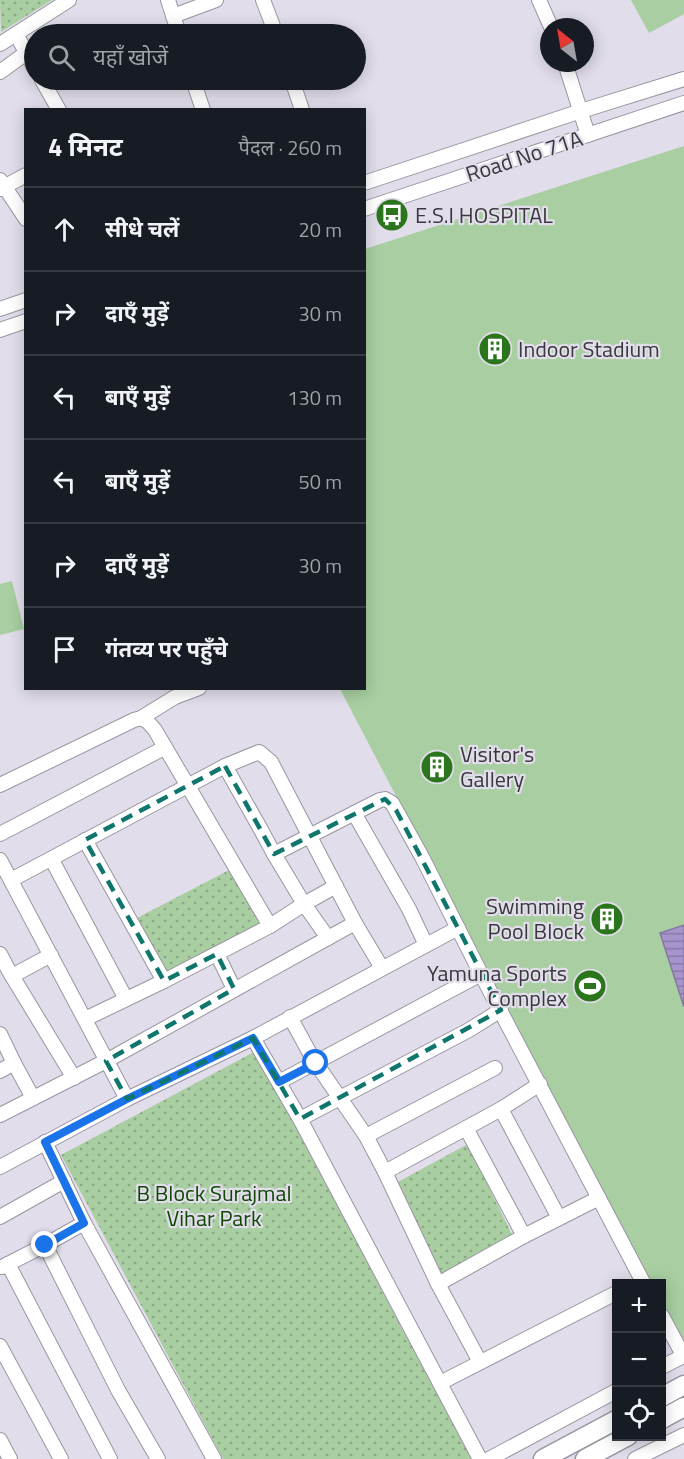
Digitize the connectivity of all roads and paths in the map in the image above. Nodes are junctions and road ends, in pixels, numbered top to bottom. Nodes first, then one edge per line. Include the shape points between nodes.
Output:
1 (69, 0) edge
2 (168, 0) edge
3 (216, 0) edge
4 (263, 0) edge
5 (539, 0) edge
6 (173, 16) junction
7 (547, 18) edge
8 (32, 24) edge
9 (176, 24) edge
10 (272, 24) edge
11 (24, 29) edge
12 (16, 34) junction
13 (0, 44) edge
14 (24, 49) edge
15 (24, 54) edge
16 (0, 72) edge
17 (568, 72) edge
18 (684, 79) edge
19 (48, 90) edge
20 (199, 90) edge
21 (295, 90) edge
22 (684, 103) edge
23 (58, 108) edge
24 (203, 108) edge
25 (301, 108) edge
26 (581, 111) junction
27 (588, 135) junction
28 (24, 176) edge
29 (366, 182) edge
30 (1, 185) edge
31 (366, 208) edge
32 (24, 216) edge
33 (24, 301) edge
34 (0, 309) edge
35 (24, 322) edge
36 (0, 330) edge
37 (194, 690) edge
38 (141, 718) junction
39 (164, 748) junction
40 (225, 766) junction
41 (0, 785) edge
42 (189, 787) junction
43 (354, 813) junction
44 (0, 834) edge
45 (309, 835) junction
46 (85, 840) junction
47 (274, 854) junction
48 (0, 860) edge
49 (52, 860) junction
50 (11, 880) junction
51 (336, 886) junction
52 (304, 904) junction
53 (355, 923) junction
54 (270, 926) junction
55 (458, 928) junction
56 (328, 938) junction
57 (426, 945) junction
58 (0, 954) edge
59 (217, 954) junction
60 (51, 956) junction
61 (382, 968) junction
62 (7, 974) edge
63 (482, 974) junction
64 (164, 981) junction
65 (234, 989) junction
66 (126, 999) junction
67 (501, 1010) junction
68 (290, 1017) junction
69 (85, 1019) junction
70 (0, 1034) edge
71 (253, 1038) junction
72 (106, 1061) junction
73 (316, 1063) junction
74 (14, 1064) junction
75 (495, 1068) dead end
76 (0, 1071) edge
77 (74, 1078) junction
78 (279, 1082) junction
79 (540, 1084) junction
80 (340, 1097) junction
81 (33, 1098) junction
82 (127, 1099) junction
83 (501, 1109) junction
84 (0, 1115) edge
85 (300, 1119) junction
86 (466, 1128) junction
87 (366, 1136) junction
88 (45, 1142) junction
89 (0, 1167) edge
90 (385, 1172) junction
91 (64, 1181) junction
92 (599, 1198) junction
93 (0, 1217) edge
94 (559, 1218) junction
95 (84, 1223) junction
96 (524, 1236) junction
97 (45, 1245) junction
98 (4, 1266) edge
99 (640, 1279) edge
100 (438, 1284) junction
101 (612, 1295) edge
102 (666, 1323) edge
103 (0, 1346) edge
104 (684, 1357) edge
105 (480, 1362) junction
106 (666, 1365) edge
107 (440, 1383) junction
108 (684, 1385) edge
109 (612, 1393) edge
110 (666, 1395) edge
111 (684, 1407) edge
112 (666, 1417) edge
113 (612, 1422) edge
114 (683, 1437) edge
115 (0, 1440) edge
116 (620, 1441) edge
117 (108, 1458) edge
118 (10, 1459) edge
119 (61, 1459) edge
120 (158, 1459) edge
121 (214, 1459) edge
122 (480, 1459) edge
123 (489, 1459) edge
124 (543, 1459) edge
125 (585, 1459) edge
126 (635, 1459) edge

1 - 8 street
2 - 6 street
3 - 6 street
4 - 10 street
5 - 7 street
6 - 9 street
11 - 12 street
12 - 13 street
12 - 14 street
15 - 16 street
17 - 26 street
18 - 26 street, Road No 71A
19 - 23 street
20 - 24 street
21 - 25 street
22 - 27 street, Road No 71A
26 - 27 street
26 - 29 street, Road No 71A
27 - 31 street, Road No 71A
28 - 30 street
30 - 32 street
33 - 34 street
35 - 36 street
37 - 38 street
38 - 39 street via 148,722
38 - 41 street
39 - 42 street
39 - 44 street
40 - 42 street
40 - 45 street via 255,752 267,758
40 - 47 street
42 - 46 street
42 - 54 street
43 - 45 street
43 - 55 street via 380,800 392,803
43 - 57 street
45 - 47 street
45 - 51 street
46 - 49 street
46 - 64 street
47 - 52 street
48 - 50 street
49 - 50 street
49 - 66 street
50 - 60 street
51 - 52 street
51 - 53 street
52 - 54 street
52 - 56 street
53 - 56 street
53 - 61 street
54 - 59 street
55 - 57 street
55 - 63 street
56 - 65 street
57 - 61 street
58 - 62 street
59 - 64 street
59 - 65 street
60 - 62 street
60 - 69 street
61 - 68 street
62 - 77 street
63 - 67 street
63 - 73 street
64 - 66 street
65 - 72 street
66 - 69 street
67 - 79 street
67 - 80 street
68 - 71 street
68 - 73 street
69 - 72 street
70 - 74 street
71 - 78 street
71 - 82 street
72 - 77 street
72 - 82 street
73 - 78 street
73 - 80 street
74 - 76 street
74 - 81 street
75 - 87 street
77 - 81 street
78 - 85 street
79 - 83 street
79 - 92 street
80 - 85 street
80 - 87 street
81 - 84 street
82 - 88 street
83 - 86 street
83 - 94 street
85 - 107 street
86 - 90 street
86 - 96 street
87 - 90 street
88 - 89 street
88 - 91 street
90 - 100 street
91 - 93 street
91 - 95 street
92 - 94 street
92 - 99 street
94 - 96 street
95 - 97 street
95 - 121 street
96 - 100 street
97 - 98 street
97 - 120 street via 118,1390
98 - 117 street
100 - 105 street
101 - 105 street
102 - 104 street
103 - 119 street
104 - 106 street
105 - 107 street
107 - 122 street
108 - 110 main road
109 - 123 street
111 - 112 main road
113 - 124 main road
114 - 126 street
115 - 118 street
116 - 125 main road

